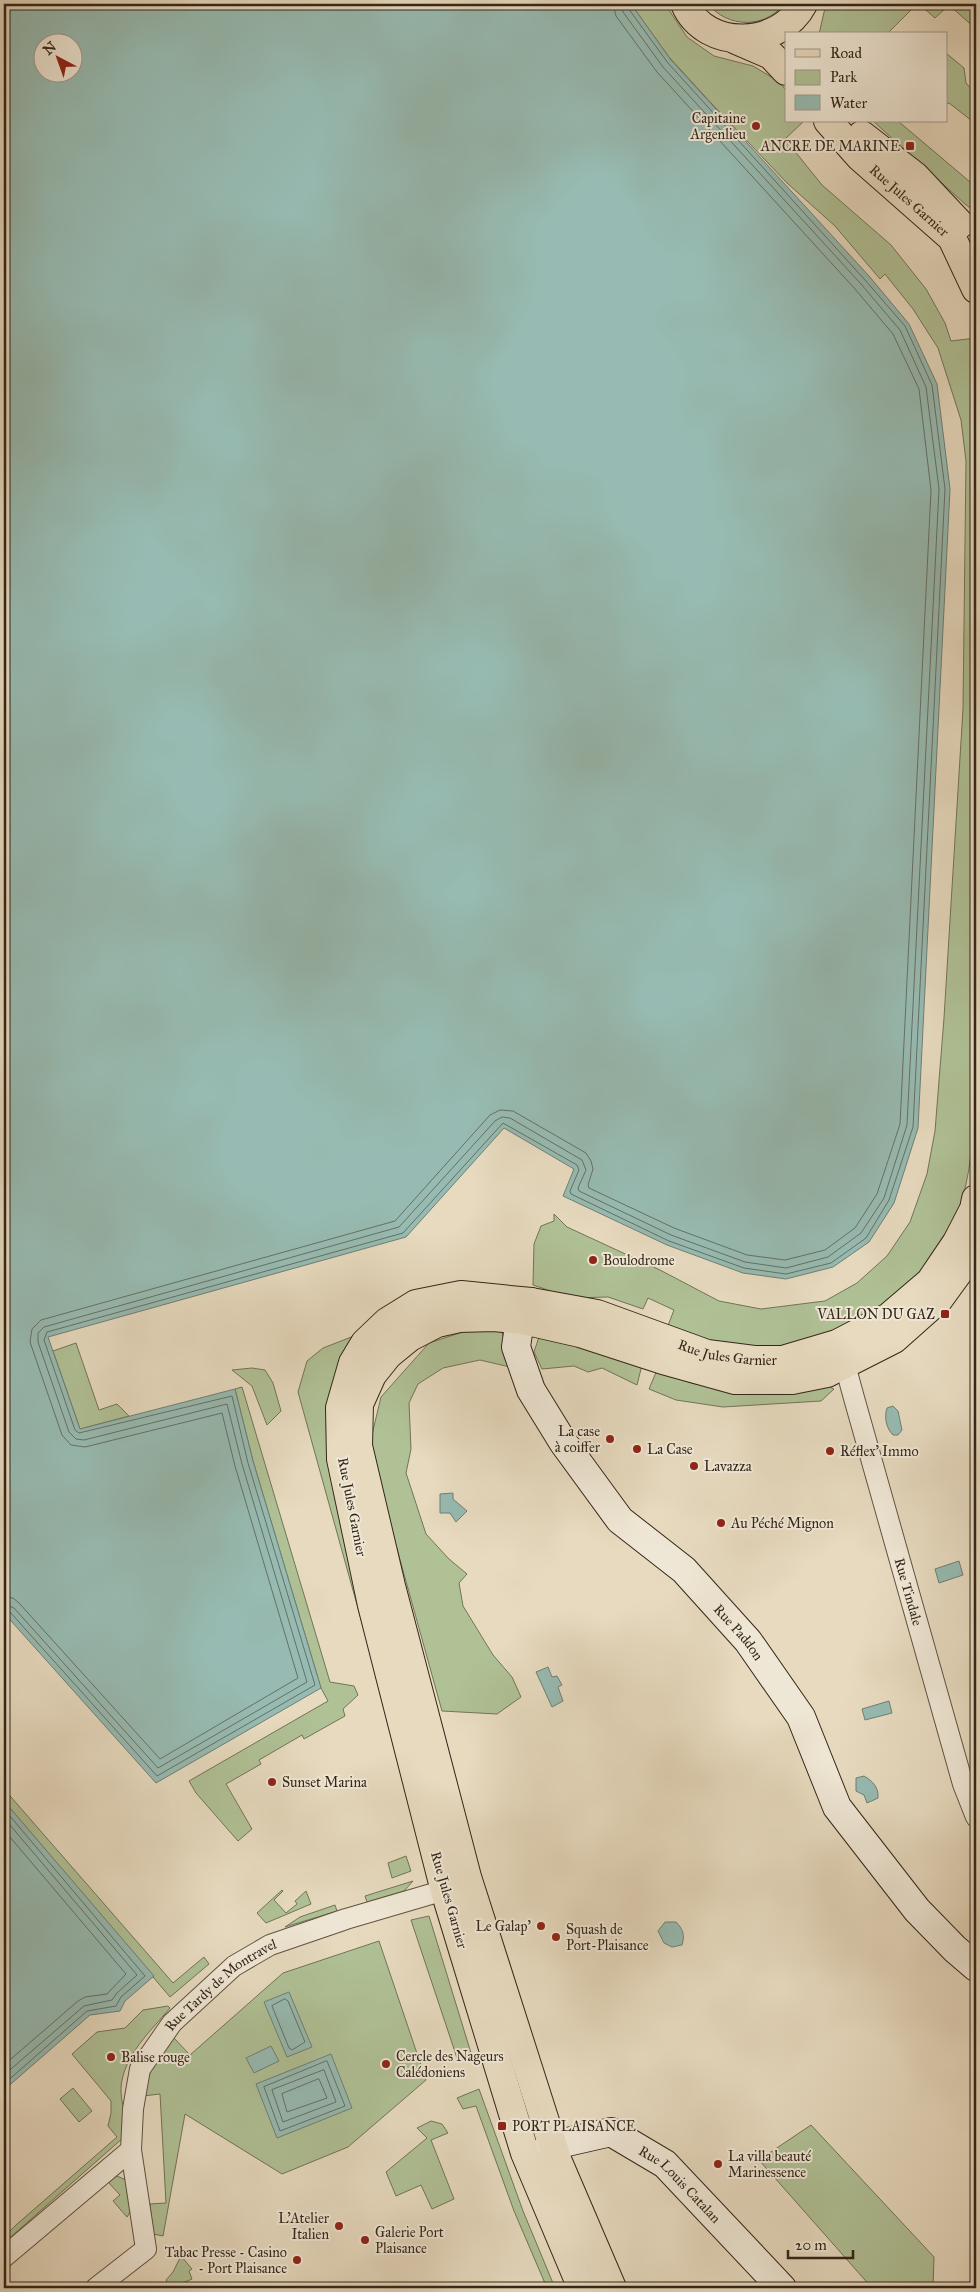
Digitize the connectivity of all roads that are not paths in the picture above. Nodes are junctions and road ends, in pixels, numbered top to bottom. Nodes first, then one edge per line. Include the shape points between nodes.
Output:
1 (685, 4) edge
2 (801, 16) edge
3 (734, 39) junction
4 (785, 69) edge
5 (829, 122) edge
6 (852, 122) edge
7 (968, 245) edge
8 (976, 289) edge
9 (976, 1199) edge
10 (976, 1229) edge
11 (976, 1248) edge
12 (944, 1262) junction
13 (527, 1311) junction
14 (890, 1317) junction
15 (783, 1360) junction
16 (845, 1365) junction
17 (443, 1785) junction
18 (976, 1817) edge
19 (445, 1891) junction
20 (976, 1967) edge
21 (477, 1995) junction
22 (508, 2006) junction
23 (554, 2145) junction
24 (131, 2150) junction
25 (4, 2257) edge
26 (581, 2286) edge
27 (96, 2288) edge
28 (612, 2288) edge
29 (782, 2288) edge

1 - 3 main road via 700,23 716,34
2 - 3 main road via 770,34 753,39
3 - 4 main road via 771,55
5 - 7 main road, Rue Jules Garnier via 860,157
6 - 7 main road, Rue Jules Garnier via 866,140 915,176
7 - 8 main road, Rue Jules Garnier
9 - 12 main road, Rue Jules Garnier via 974,1209
10 - 12 street via 964,1252
11 - 16 main road, Rue Jules Garnier via 939,1299 894,1339
12 - 14 main road, Rue Jules Garnier via 930,1282
13 - 15 main road, Rue Jules Garnier via 604,1317 707,1354
13 - 16 main road, Rue Jules Garnier via 580,1333 735,1380 792,1380 827,1373
13 - 17 main road, Rue Jules Garnier via 478,1308 437,1314 388,1355 372,1375 359,1404 358,1446
13 - 19 main road, Rue Jules Garnier via 461,1295 416,1304 387,1322 365,1343 353,1363 340,1408 341,1459 372,1605
13 - 20 street, Rue Paddon via 517,1352 532,1390 563,1442 620,1520 684,1570 748,1641 801,1717 837,1807 917,1910
14 - 15 main road, Rue Jules Garnier via 837,1344
14 - 16 street via 886,1332 846,1355
15 - 16 street via 806,1367 839,1359
16 - 18 street, Rue Tindale via 960,1774
17 - 19 street via 438,1799 456,1877
17 - 22 main road, Rue Jules Garnier via 467,1877
19 - 21 main road, Rue Jules Garnier
19 - 22 street via 464,1898 492,1989
19 - 24 street, Rue Tardy de Montravel via 270,1945 234,1966 172,2022 140,2069
21 - 23 street via 497,2017 527,2132
21 - 26 main road, Rue Jules Garnier via 525,2153
22 - 23 main road, Rue Jules Garnier
23 - 26 street via 542,2153 540,2165 580,2262
23 - 28 main road, Rue Jules Garnier via 571,2196
23 - 29 street, Rue Louis Catalan via 611,2132 665,2164
24 - 25 street
24 - 27 street, Rue Tardy de Montravel via 146,2249

